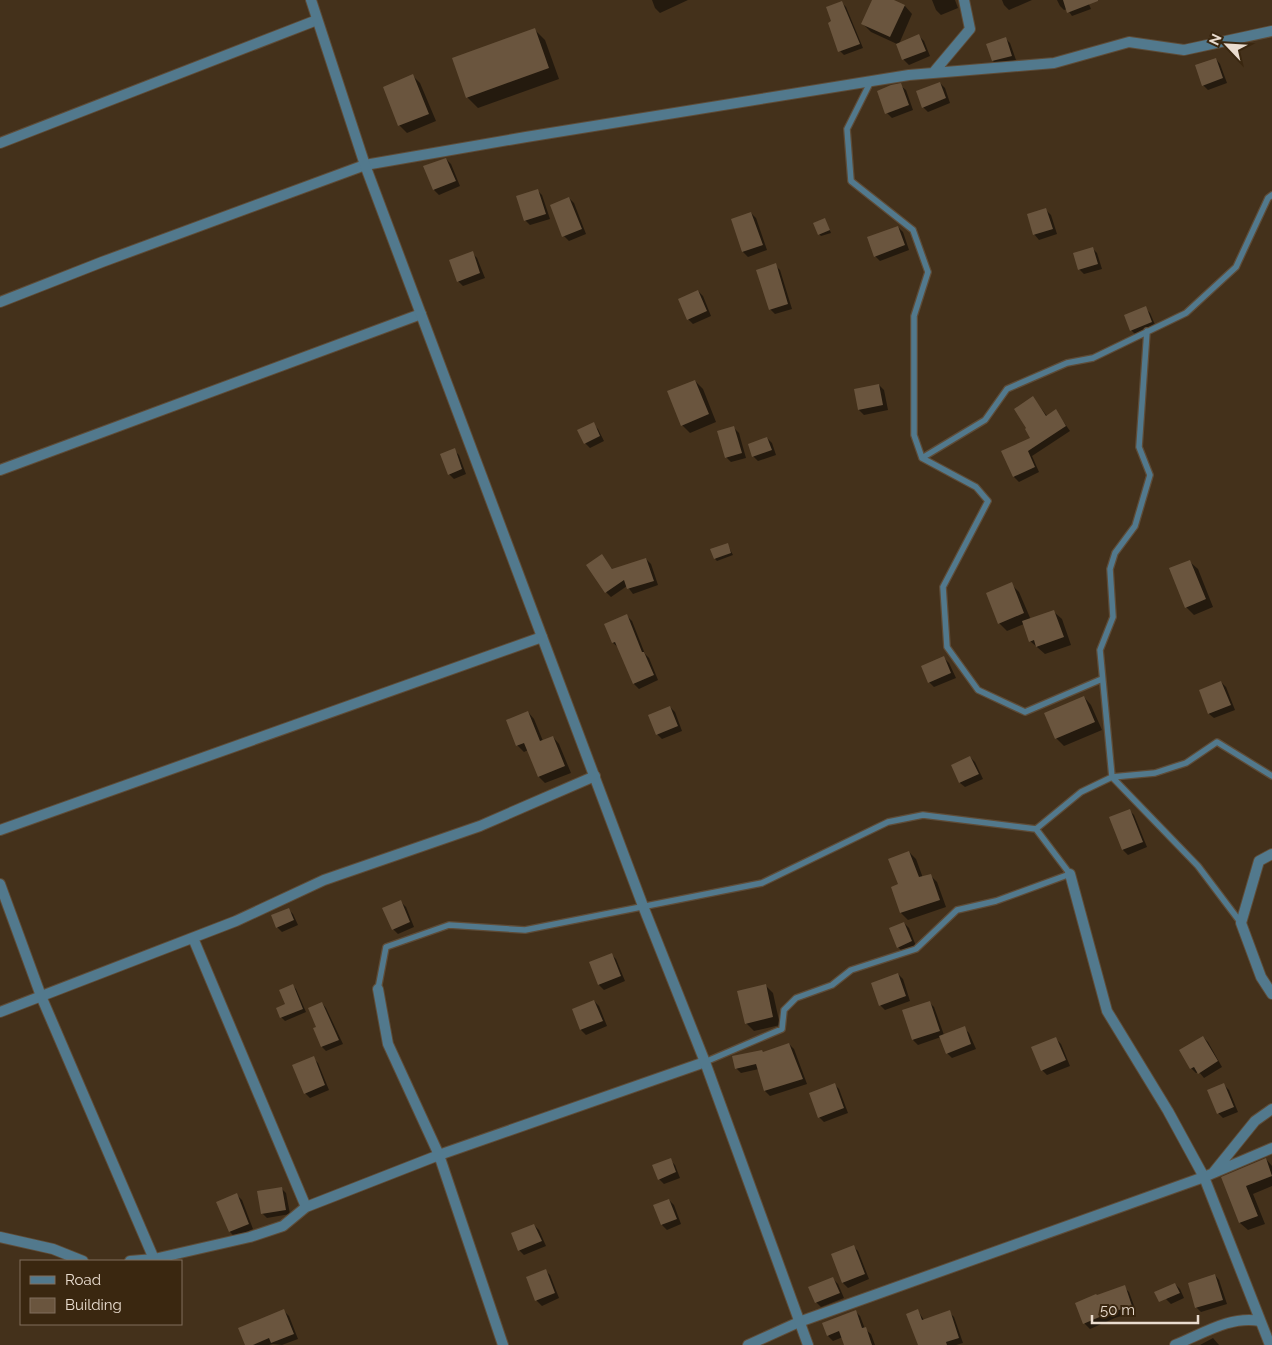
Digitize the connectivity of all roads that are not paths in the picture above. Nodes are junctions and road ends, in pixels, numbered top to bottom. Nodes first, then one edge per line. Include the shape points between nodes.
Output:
1 (311, 0) edge
2 (964, 0) edge
3 (317, 20) junction
4 (1272, 31) edge
5 (934, 73) junction
6 (871, 81) junction
7 (0, 143) edge
8 (365, 165) junction
9 (1272, 195) edge
10 (0, 302) edge
11 (421, 314) junction
12 (1147, 332) junction
13 (922, 458) junction
14 (0, 470) edge
15 (542, 637) junction
16 (1102, 679) junction
17 (595, 776) junction
18 (1272, 776) edge
19 (1112, 777) junction
20 (1036, 829) junction
21 (0, 830) edge
22 (1272, 854) edge
23 (1070, 874) junction
24 (0, 884) edge
25 (644, 906) junction
26 (1241, 922) junction
27 (193, 938) junction
28 (378, 989) joint
29 (1272, 994) edge
30 (41, 996) junction
31 (0, 1012) edge
32 (705, 1062) junction
33 (1272, 1109) edge
34 (1272, 1148) edge
35 (439, 1155) junction
36 (1208, 1175) junction
37 (306, 1207) junction
38 (0, 1237) edge
39 (154, 1259) junction
40 (80, 1260) edge
41 (142, 1260) edge
42 (1260, 1321) junction
43 (799, 1322) junction
44 (503, 1345) edge
45 (748, 1345) edge
46 (808, 1345) edge
47 (1175, 1345) edge
48 (1270, 1345) edge

1 - 3 street
2 - 5 street via 970,29
3 - 7 street
3 - 8 street
4 - 5 street via 1184,50 1129,42 1054,63
5 - 6 street
6 - 8 street
6 - 13 lane via 847,129 851,181 914,230 928,272 914,316 914,435
8 - 10 street
8 - 11 street
9 - 12 lane via 1236,267 1186,312
11 - 14 street
11 - 15 street
12 - 13 lane via 1093,358 1067,363 1007,389 984,420
12 - 16 lane via 1139,447 1150,475 1135,526 1115,552 1110,569 1113,617 1100,650
13 - 16 lane via 976,487 988,501 943,587 947,647 978,690 1025,712
15 - 17 street
15 - 21 street
16 - 19 lane
17 - 25 street
17 - 27 street via 480,826 324,880
18 - 19 lane via 1217,742 1186,762 1155,773
19 - 20 lane via 1081,792
19 - 26 lane via 1198,866
20 - 23 lane
20 - 25 lane via 923,815 888,822 762,883
22 - 26 street via 1259,861
23 - 32 lane via 996,901 957,910 916,949 851,970 832,985 796,998 784,1010 782,1029
23 - 36 street via 1107,1011
24 - 30 street
25 - 28 lane via 525,930 449,925 386,947
25 - 32 street
26 - 29 street via 1261,977
27 - 30 street
27 - 37 street
28 - 35 street via 388,1044
30 - 31 street
30 - 39 street
32 - 35 street
32 - 43 street
33 - 36 street via 1255,1121
34 - 36 street
35 - 37 street
35 - 44 street
36 - 42 street
36 - 43 street
37 - 39 street via 283,1226
38 - 40 street
39 - 41 street
42 - 47 street via 1248,1318 1235,1320
42 - 48 street
43 - 45 street
43 - 46 street

